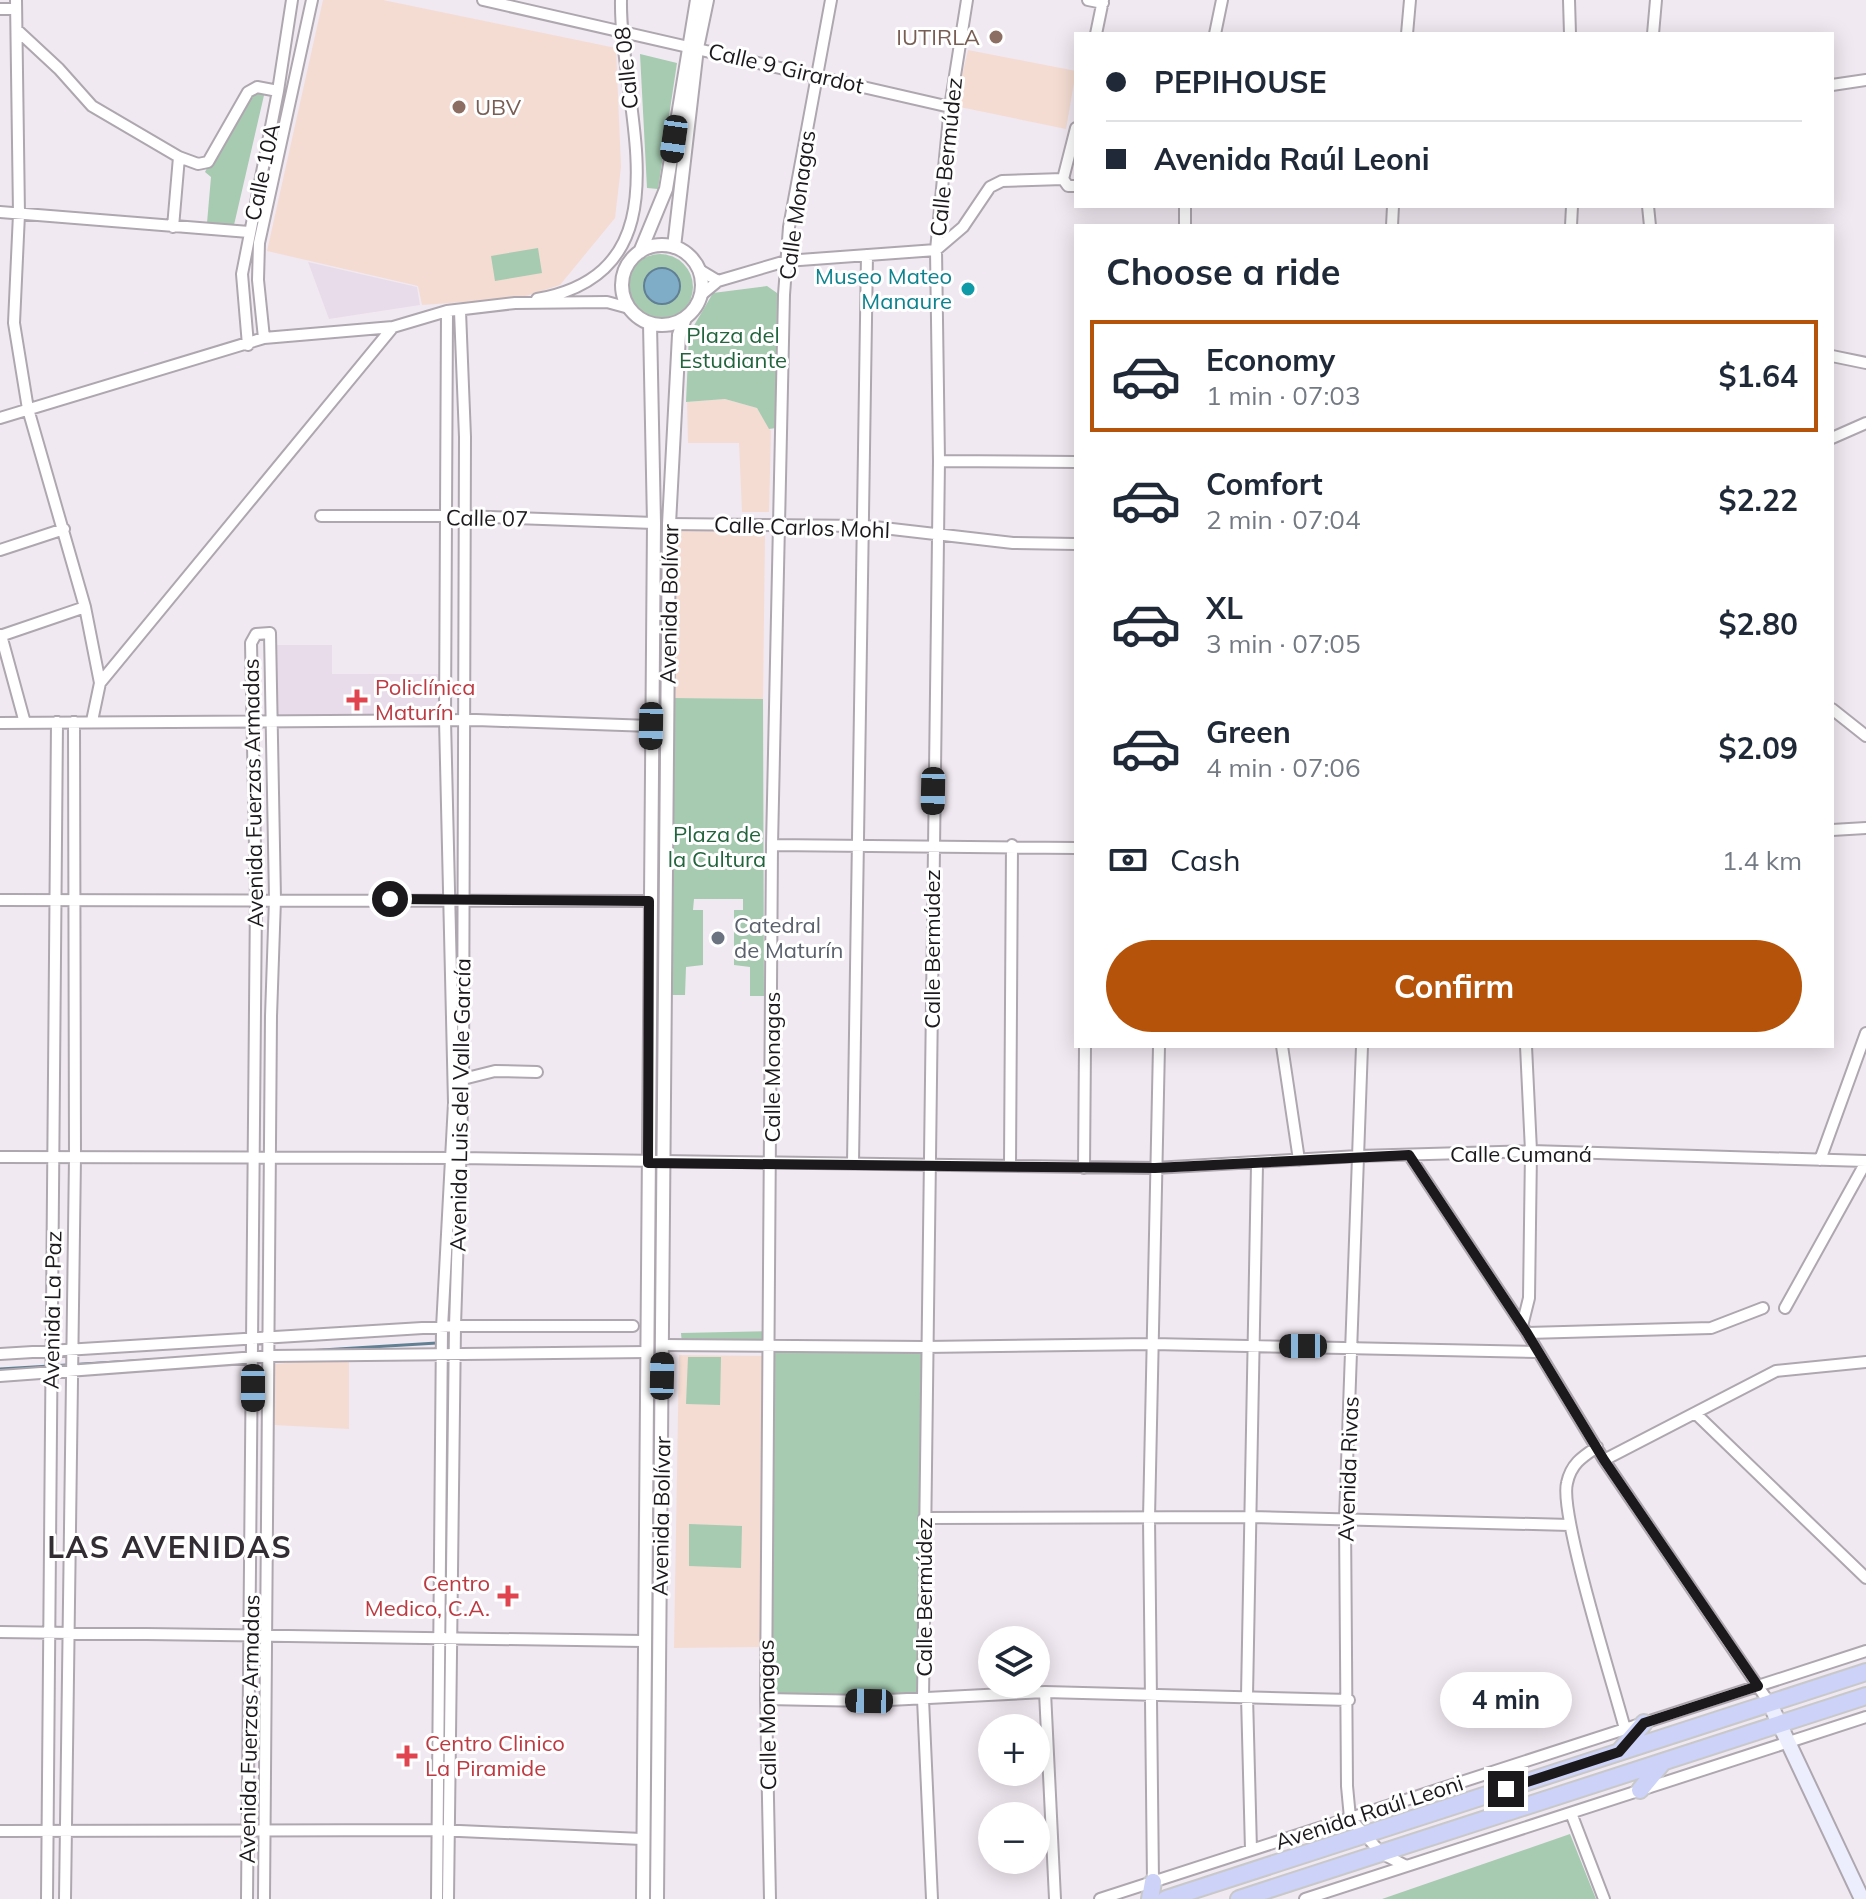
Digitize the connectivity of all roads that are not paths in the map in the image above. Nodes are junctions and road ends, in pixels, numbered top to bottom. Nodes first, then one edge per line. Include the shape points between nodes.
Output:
1 (292, 0) edge
2 (312, 0) edge
3 (483, 0) edge
4 (621, 0) edge
5 (697, 0) edge
6 (707, 0) edge
7 (831, 0) edge
8 (967, 0) edge
9 (1088, 0) edge
10 (1222, 0) edge
11 (1410, 0) edge
12 (1569, 0) edge
13 (1656, 0) edge
14 (1103, 2) edge
15 (16, 5) edge
16 (0, 9) edge
17 (17, 30) junction
18 (1096, 32) edge
19 (1215, 32) edge
20 (1407, 32) edge
21 (1570, 32) edge
22 (1653, 32) edge
23 (621, 33) junction
24 (692, 47) junction
25 (818, 75) junction
26 (1866, 80) edge
27 (1834, 85) edge
28 (278, 91) junction
29 (950, 107) junction
30 (1074, 136) edge
31 (179, 157) junction
32 (1063, 179) junction
33 (1074, 186) edge
34 (0, 212) edge
35 (19, 214) junction
36 (173, 227) junction
37 (249, 232) junction
38 (674, 247) junction
39 (936, 250) junction
40 (640, 252) junction
41 (867, 255) junction
42 (786, 261) junction
43 (698, 269) junction
44 (718, 281) junction
45 (701, 295) junction
46 (515, 303) junction
47 (629, 308) junction
48 (447, 311) junction
49 (460, 311) junction
50 (685, 318) junction
51 (650, 324) junction
52 (393, 327) junction
53 (264, 338) junction
54 (248, 345) junction
55 (1834, 356) edge
56 (1866, 363) edge
57 (28, 409) junction
58 (0, 418) edge
59 (1866, 423) edge
60 (1834, 437) edge
61 (939, 461) junction
62 (1074, 462) edge
63 (321, 516) dead end
64 (448, 516) junction
65 (462, 516) junction
66 (654, 523) junction
67 (669, 524) junction
68 (781, 525) junction
69 (866, 526) junction
70 (64, 529) junction
71 (935, 533) junction
72 (1074, 544) edge
73 (0, 550) edge
74 (85, 607) junction
75 (0, 636) edge
76 (100, 683) junction
77 (1834, 711) edge
78 (252, 719) junction
79 (272, 719) junction
80 (445, 720) junction
81 (461, 720) junction
82 (92, 721) junction
83 (57, 722) junction
84 (74, 722) junction
85 (0, 723) edge
86 (25, 723) junction
87 (651, 726) junction
88 (1866, 736) edge
89 (1866, 828) edge
90 (1834, 830) edge
91 (772, 845) junction
92 (1012, 845) junction
93 (855, 846) junction
94 (932, 846) junction
95 (1074, 848) edge
96 (256, 898) junction
97 (275, 899) junction
98 (447, 899) junction
99 (463, 899) junction
100 (0, 900) edge
101 (57, 901) junction
102 (75, 901) junction
103 (649, 901) junction
104 (1866, 1033) edge
105 (1085, 1048) edge
106 (1159, 1048) edge
107 (1282, 1048) edge
108 (1362, 1048) edge
109 (1526, 1048) edge
110 (537, 1072) dead end
111 (463, 1079) junction
112 (1531, 1151) junction
113 (1409, 1155) junction
114 (1358, 1156) junction
115 (0, 1157) edge
116 (75, 1157) junction
117 (54, 1158) junction
118 (253, 1158) junction
119 (272, 1158) junction
120 (454, 1159) junction
121 (1299, 1160) junction
122 (1820, 1160) junction
123 (1866, 1162) edge
124 (648, 1163) junction
125 (663, 1163) junction
126 (771, 1163) junction
127 (853, 1163) junction
128 (931, 1164) junction
129 (1010, 1165) junction
130 (1257, 1165) junction
131 (1084, 1168) junction
132 (1155, 1168) junction
133 (1763, 1308) dead end
134 (1785, 1308) dead end
135 (455, 1326) junction
136 (633, 1326) dead end
137 (442, 1328) junction
138 (1524, 1330) junction
139 (271, 1337) junction
140 (252, 1338) junction
141 (770, 1344) junction
142 (1152, 1344) junction
143 (662, 1345) junction
144 (1252, 1345) junction
145 (1353, 1346) junction
146 (925, 1347) junction
147 (442, 1351) junction
148 (455, 1352) junction
149 (648, 1352) junction
150 (1537, 1352) junction
151 (0, 1354) edge
152 (271, 1355) junction
153 (253, 1356) junction
154 (1866, 1362) edge
155 (51, 1364) junction
156 (73, 1364) junction
157 (0, 1376) edge
158 (1695, 1413) junction
159 (1597, 1447) junction
160 (1604, 1460) junction
161 (1250, 1517) junction
162 (924, 1518) junction
163 (1149, 1518) junction
164 (1345, 1519) junction
165 (1570, 1525) junction
166 (1866, 1578) edge
167 (0, 1632) edge
168 (47, 1632) junction
169 (67, 1632) junction
170 (250, 1633) junction
171 (266, 1634) junction
172 (440, 1637) junction
173 (452, 1637) junction
174 (644, 1641) junction
175 (1866, 1651) edge
176 (1866, 1672) edge
177 (1758, 1686) junction
178 (1050, 1692) edge
179 (1148, 1694) junction
180 (978, 1696) edge
181 (1247, 1696) junction
182 (1866, 1696) edge
183 (1045, 1698) edge
184 (766, 1699) junction
185 (923, 1699) junction
186 (1349, 1700) junction
187 (1770, 1704) junction
188 (1866, 1717) edge
189 (1644, 1723) junction
190 (1781, 1723) junction
191 (1625, 1729) junction
192 (1790, 1742) junction
193 (1619, 1752) junction
194 (1663, 1762) junction
195 (1640, 1790) junction
196 (1571, 1813) junction
197 (1350, 1818) junction
198 (443, 1830) junction
199 (0, 1831) edge
200 (47, 1831) junction
201 (65, 1831) junction
202 (247, 1831) junction
203 (264, 1832) junction
204 (1364, 1835) junction
205 (642, 1839) junction
206 (1251, 1850) junction
207 (1381, 1853) junction
208 (1406, 1866) junction
209 (1153, 1882) junction
210 (47, 1899) edge
211 (65, 1899) edge
212 (247, 1899) edge
213 (264, 1899) edge
214 (437, 1899) edge
215 (448, 1899) edge
216 (643, 1899) edge
217 (657, 1899) edge
218 (770, 1899) edge
219 (932, 1899) edge
220 (1055, 1899) edge
221 (1100, 1899) edge
222 (1150, 1899) edge
223 (1166, 1899) edge
224 (1239, 1899) edge
225 (1305, 1899) edge
226 (1604, 1899) edge
227 (1862, 1899) edge

1 - 28 street, Calle 10A
2 - 53 street, Calle 10A via 259,243
3 - 23 street, Calle 9 Girardot
4 - 23 street, Calle 08
5 - 24 street
6 - 24 street
7 - 25 street, Calle Monagas
8 - 29 street, Calle Bermúdez
9 - 14 street
10 - 19 street
11 - 20 street
12 - 21 street
13 - 22 street
14 - 18 street
15 - 16 street
15 - 17 street
17 - 31 street via 92,106
17 - 35 street
23 - 24 street, Calle 9 Girardot
23 - 46 street, Calle 08 via 638,172 638,202 628,240 597,275 577,288
24 - 25 street, Calle 9 Girardot
24 - 38 street
24 - 40 street via 666,189
25 - 29 street, Calle 9 Girardot
25 - 42 street, Calle Monagas
26 - 27 street
28 - 31 street via 257,87 241,98 204,164
28 - 37 street, Calle 10A
29 - 39 street, Calle Bermúdez
30 - 32 street
31 - 36 street
32 - 33 street
32 - 39 street via 1002,181 990,187 963,227
34 - 35 street
35 - 36 street
35 - 57 street via 14,323
36 - 37 street
37 - 54 street, Calle 10A via 242,274
38 - 40 street
38 - 43 street
39 - 41 street
39 - 61 street, Calle Bermúdez
40 - 47 street via 622,284
41 - 42 street
41 - 69 street
42 - 44 street
42 - 68 street, Calle Monagas
43 - 44 street
43 - 45 street
44 - 45 street
45 - 50 street
46 - 47 street via 607,302
46 - 49 street
47 - 51 street
48 - 49 street
48 - 52 street
48 - 64 street, Avenida Luis del Valle García
49 - 65 street, Avenida Luis del Valle García
50 - 51 street via 675,324
50 - 67 street, Avenida Bolívar via 679,335
51 - 66 street, Avenida Bolívar
52 - 53 street
52 - 76 street
53 - 54 street
54 - 57 street
55 - 56 street
57 - 58 street
57 - 70 street
59 - 60 street
61 - 62 street
61 - 71 street, Calle Bermúdez
63 - 64 street, Calle 07
64 - 65 street, Calle 07
64 - 80 street, Avenida Luis del Valle García
65 - 66 street, Calle 07
65 - 81 street, Avenida Luis del Valle García
66 - 87 street, Avenida Bolívar
67 - 68 street, Calle Carlos Mohl
67 - 125 street, Avenida Bolívar
68 - 69 street, Calle Carlos Mohl
68 - 91 street, Calle Monagas
69 - 71 street, Calle Carlos Mohl
69 - 93 street
70 - 73 street
70 - 74 street
71 - 72 street, Calle Carlos Mohl
71 - 94 street, Calle Bermúdez
74 - 75 street
74 - 76 street
75 - 86 street
76 - 82 street
77 - 88 street
78 - 79 street
78 - 79 street, Avenida Fuerzas Armadas via 252,637 270,633
78 - 82 street
78 - 96 street, Avenida Fuerzas Armadas
79 - 80 street
79 - 97 street, Avenida Fuerzas Armadas
80 - 81 street
80 - 98 street, Avenida Luis del Valle García
81 - 87 street
81 - 99 street, Avenida Luis del Valle García
82 - 84 street
83 - 84 street
83 - 86 street
83 - 101 street, Avenida La Paz
84 - 102 street, Avenida La Paz
85 - 86 street
87 - 103 street, Avenida Bolívar
89 - 90 street
91 - 93 street
91 - 126 street, Calle Monagas
92 - 94 street
92 - 95 street
92 - 129 street
93 - 94 street
93 - 127 street
94 - 128 street, Calle Bermúdez
96 - 97 street
96 - 102 street
96 - 118 street, Avenida Fuerzas Armadas
97 - 98 street
97 - 119 street, Avenida Fuerzas Armadas
98 - 99 street
98 - 120 street, Avenida Luis del Valle García
99 - 103 street
99 - 111 street, Avenida Luis del Valle García
100 - 101 street
101 - 102 street
101 - 117 street, Avenida La Paz
102 - 116 street, Avenida La Paz
103 - 124 street, Avenida Bolívar
104 - 122 street
105 - 131 street
106 - 132 street
107 - 121 street
108 - 114 street, Avenida Rivas
109 - 112 street
110 - 111 street via 495,1071
111 - 120 street, Avenida Luis del Valle García
112 - 113 street, Calle Cumaná
112 - 122 street, Calle Cumaná
112 - 138 street
113 - 114 street, Calle Cumaná
113 - 138 street
114 - 121 street, Calle Cumaná
114 - 145 street, Avenida Rivas
115 - 117 street, Calle Cumaná
116 - 117 street, Calle Cumaná
116 - 118 street, Calle Cumaná
116 - 156 street, Avenida La Paz
117 - 155 street, Avenida La Paz
118 - 119 street, Calle Cumaná
118 - 140 street, Avenida Fuerzas Armadas
119 - 120 street, Calle Cumaná
119 - 139 street, Avenida Fuerzas Armadas
120 - 124 street, Calle Cumaná
120 - 135 street, Avenida Luis del Valle García
120 - 137 street, Avenida Luis del Valle García
121 - 130 street, Calle Cumaná
122 - 123 street, Calle Cumaná
123 - 134 street
124 - 125 street, Calle Cumaná
124 - 149 street, Avenida Bolívar
125 - 126 street, Calle Cumaná
125 - 143 street, Avenida Bolívar
126 - 127 street, Calle Cumaná
126 - 141 street, Calle Monagas
127 - 128 street, Calle Cumaná
128 - 129 street, Calle Cumaná
128 - 146 street, Calle Bermúdez
129 - 131 street, Calle Cumaná
130 - 132 street, Calle Cumaná
130 - 144 street
131 - 132 street, Calle Cumaná
132 - 142 street
133 - 138 street via 1711,1328
135 - 136 street
135 - 137 street
135 - 148 street, Avenida Luis del Valle García
137 - 139 street
137 - 147 street, Avenida Luis del Valle García
138 - 150 street
139 - 140 street
139 - 152 street, Avenida Fuerzas Armadas
140 - 153 street, Avenida Fuerzas Armadas
140 - 156 street
141 - 143 street
141 - 146 street
141 - 184 street, Calle Monagas
142 - 144 street
142 - 146 street
142 - 163 street
143 - 217 street, Avenida Bolívar
144 - 145 street
144 - 161 street
145 - 150 street
145 - 164 street, Avenida Rivas
146 - 162 street, Calle Bermúdez
147 - 148 street
147 - 152 street
147 - 172 street, Avenida Luis del Valle García
148 - 149 street
148 - 173 street, Avenida Luis del Valle García
149 - 174 street, Avenida Bolívar
150 - 159 street
151 - 155 street
152 - 153 street
152 - 171 street, Avenida Fuerzas Armadas
153 - 156 street
153 - 170 street, Avenida Fuerzas Armadas
154 - 158 street via 1776,1371
155 - 156 street
155 - 156 street
155 - 157 street
155 - 168 street, Avenida La Paz
156 - 169 street, Avenida La Paz
158 - 160 street
158 - 166 street
159 - 160 street
159 - 165 street via 1575,1462 1565,1486
160 - 177 street
161 - 163 street
161 - 164 street
161 - 181 street
162 - 163 street
162 - 185 street, Calle Bermúdez
163 - 179 street
164 - 165 street
164 - 186 street, Avenida Rivas
165 - 191 street
167 - 168 street
168 - 169 street
168 - 200 street, Avenida La Paz
169 - 170 street
169 - 201 street, Avenida La Paz
170 - 171 street
170 - 202 street, Avenida Fuerzas Armadas
171 - 172 street
171 - 203 street, Avenida Fuerzas Armadas
172 - 173 street
172 - 198 street, Avenida Luis del Valle García
173 - 174 street
173 - 198 street, Avenida Luis del Valle García
174 - 205 street, Avenida Bolívar
175 - 177 street, Avenida Raúl Leoni
176 - 187 highway, Avenida Raúl Leoni
177 - 187 street
177 - 189 street, Avenida Raúl Leoni
178 - 179 street
179 - 181 street
179 - 209 street
180 - 185 street
181 - 186 street
181 - 206 street
182 - 190 highway, Avenida Raúl Leoni
183 - 220 street
184 - 185 street
184 - 218 street, Calle Monagas
185 - 219 street, Calle Bermúdez
186 - 197 street, Avenida Rivas
187 - 190 main road
187 - 193 highway, Avenida Raúl Leoni
188 - 192 street
189 - 191 street, Avenida Raúl Leoni
189 - 193 highway
190 - 192 main road
190 - 194 highway, Avenida Raúl Leoni
191 - 197 street, Avenida Raúl Leoni
192 - 195 street
192 - 227 main road
193 - 204 highway, Avenida Raúl Leoni
194 - 195 highway
194 - 207 highway, Avenida Raúl Leoni
195 - 196 street
196 - 208 street
196 - 226 street
197 - 204 street
197 - 206 street, Avenida Raúl Leoni
198 - 203 street
198 - 205 street
198 - 214 street, Avenida Luis del Valle García
198 - 215 street, Avenida Luis del Valle García
199 - 200 street
200 - 201 street
200 - 210 street, Avenida La Paz
201 - 202 street
201 - 211 street, Avenida La Paz
202 - 203 street
202 - 212 street, Avenida Fuerzas Armadas
203 - 213 street, Avenida Fuerzas Armadas
204 - 207 street
204 - 223 highway, Avenida Raúl Leoni
205 - 216 street, Avenida Bolívar
206 - 209 street, Avenida Raúl Leoni
207 - 208 street
207 - 224 highway, Avenida Raúl Leoni
208 - 225 street
209 - 221 street, Avenida Raúl Leoni
209 - 222 highway

